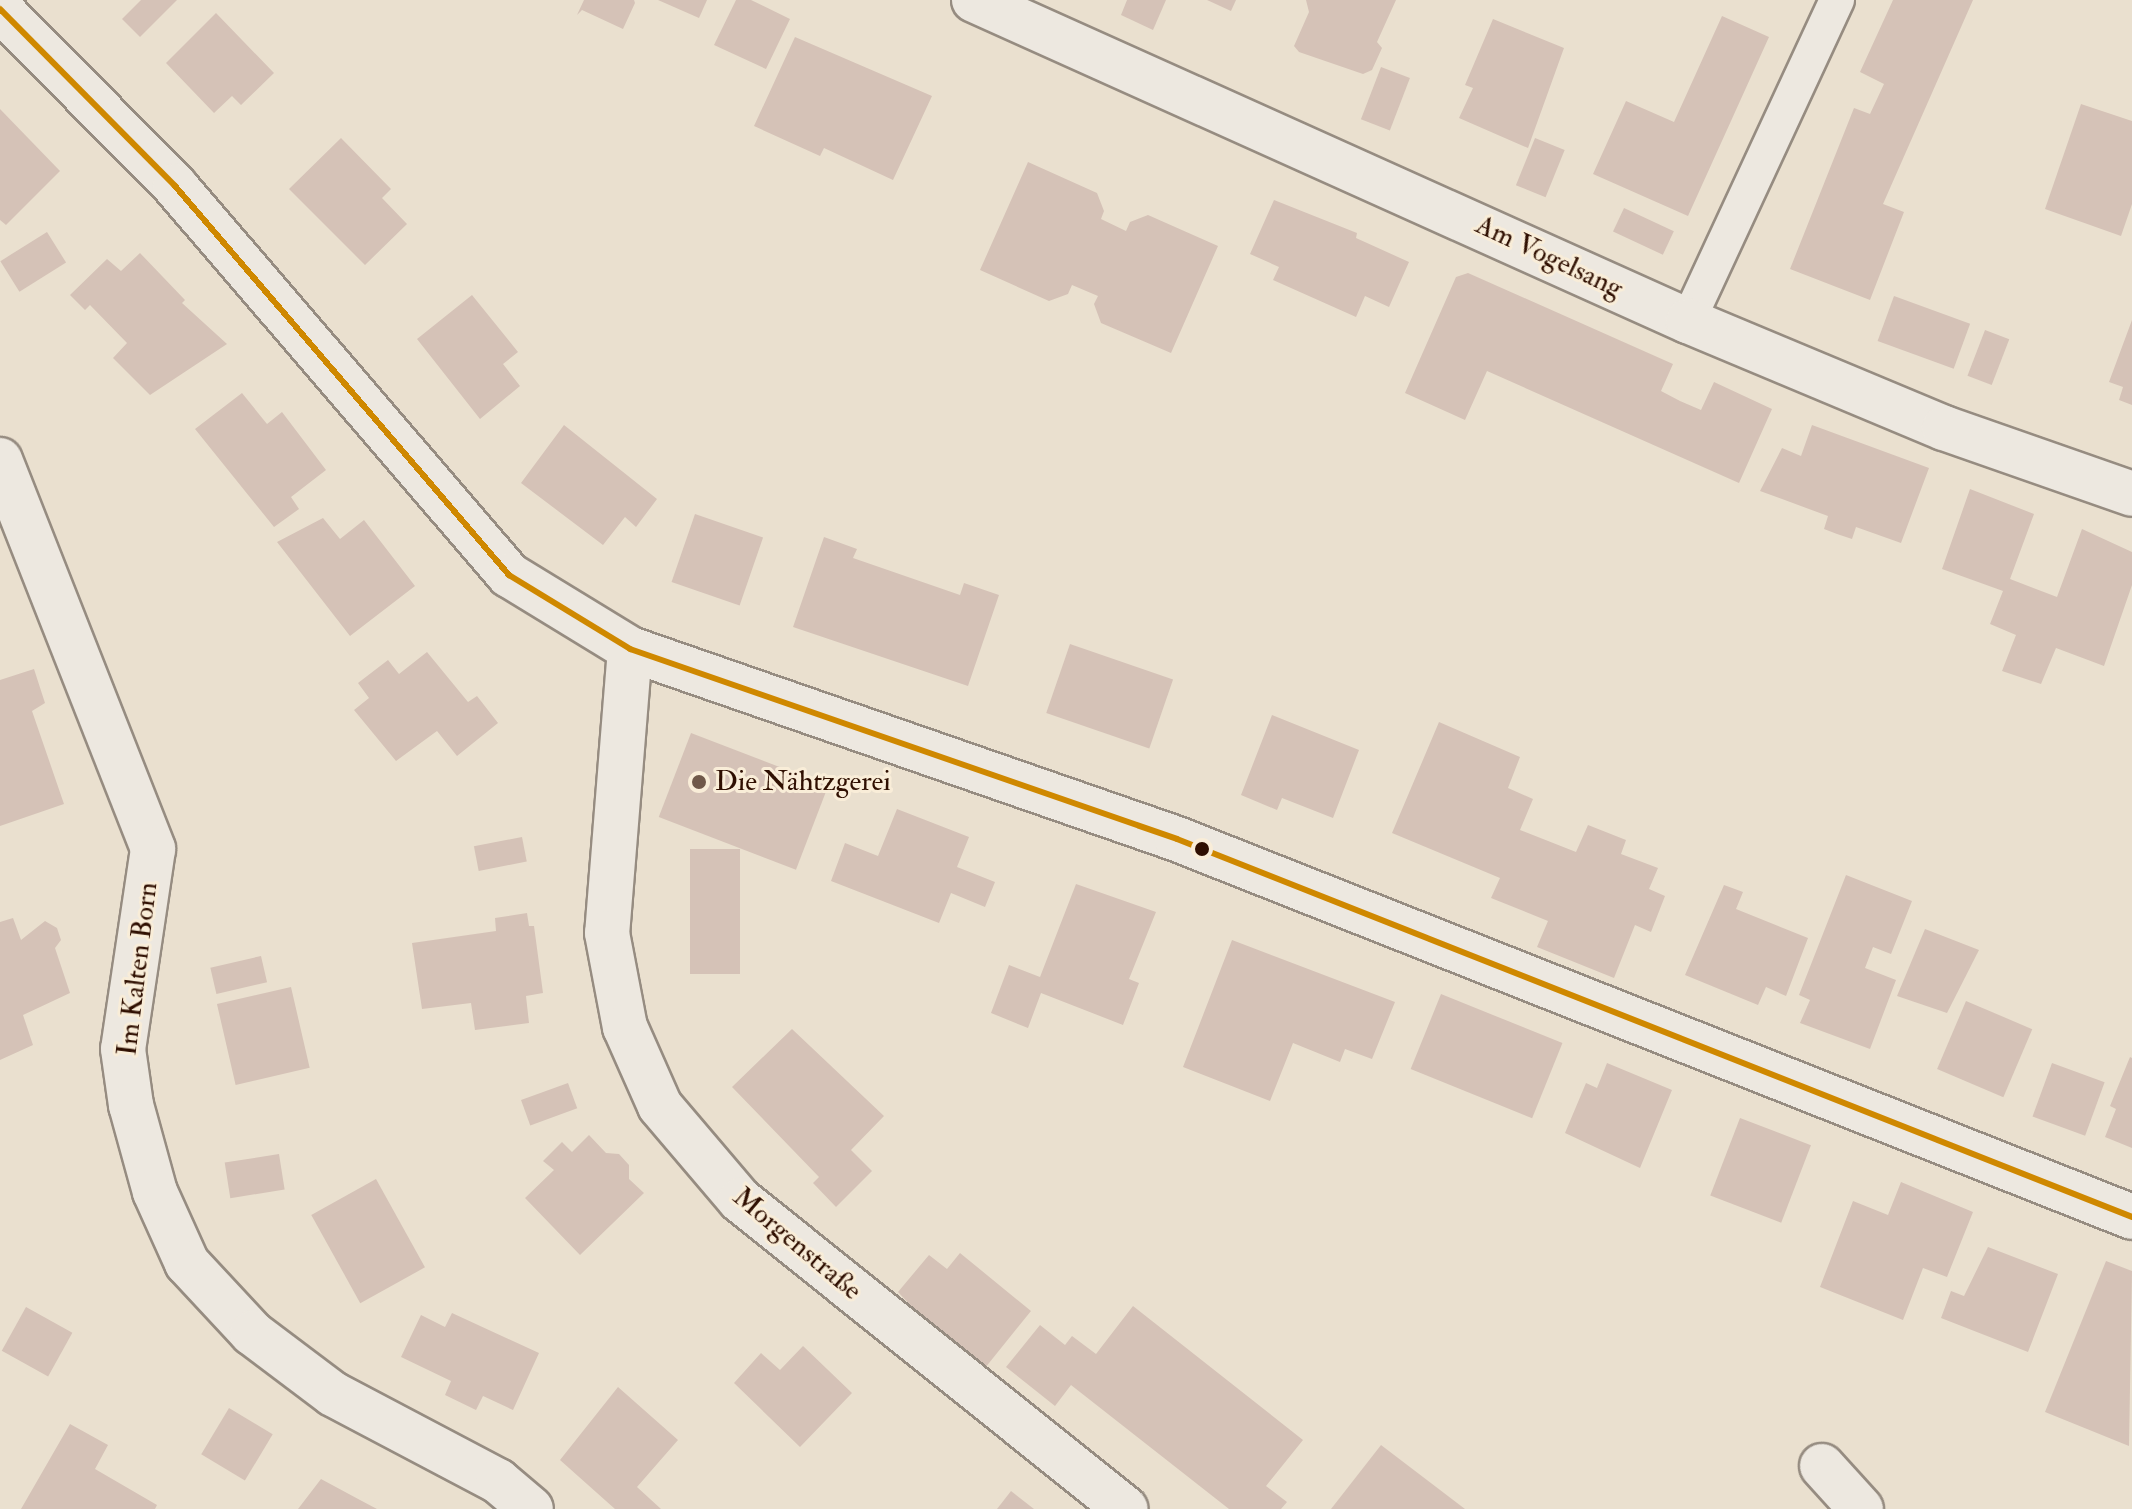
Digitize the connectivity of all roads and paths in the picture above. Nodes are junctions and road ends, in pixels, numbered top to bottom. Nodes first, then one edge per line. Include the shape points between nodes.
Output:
1 (974, 0) edge
2 (1837, 0) edge
3 (0, 9) edge
4 (1688, 321) junction
5 (0, 460) edge
6 (2132, 494) edge
7 (630, 649) junction
8 (2132, 1217) edge
9 (1822, 1466) dead end
10 (531, 1509) edge
11 (1126, 1509) edge
12 (1861, 1509) edge

1 - 4 street, Am Vogelsang
2 - 4 lane
3 - 7 street via 175,186 509,575
4 - 6 street, Am Vogelsang via 1944,428
5 - 10 street, Im Kalten Born via 153,849 123,1049 131,1105 155,1192 187,1263 252,1333 333,1394 498,1481
7 - 8 street via 1177,839
7 - 11 street, Morgenstraße via 607,933 625,1027 660,1106 740,1200
9 - 12 street

